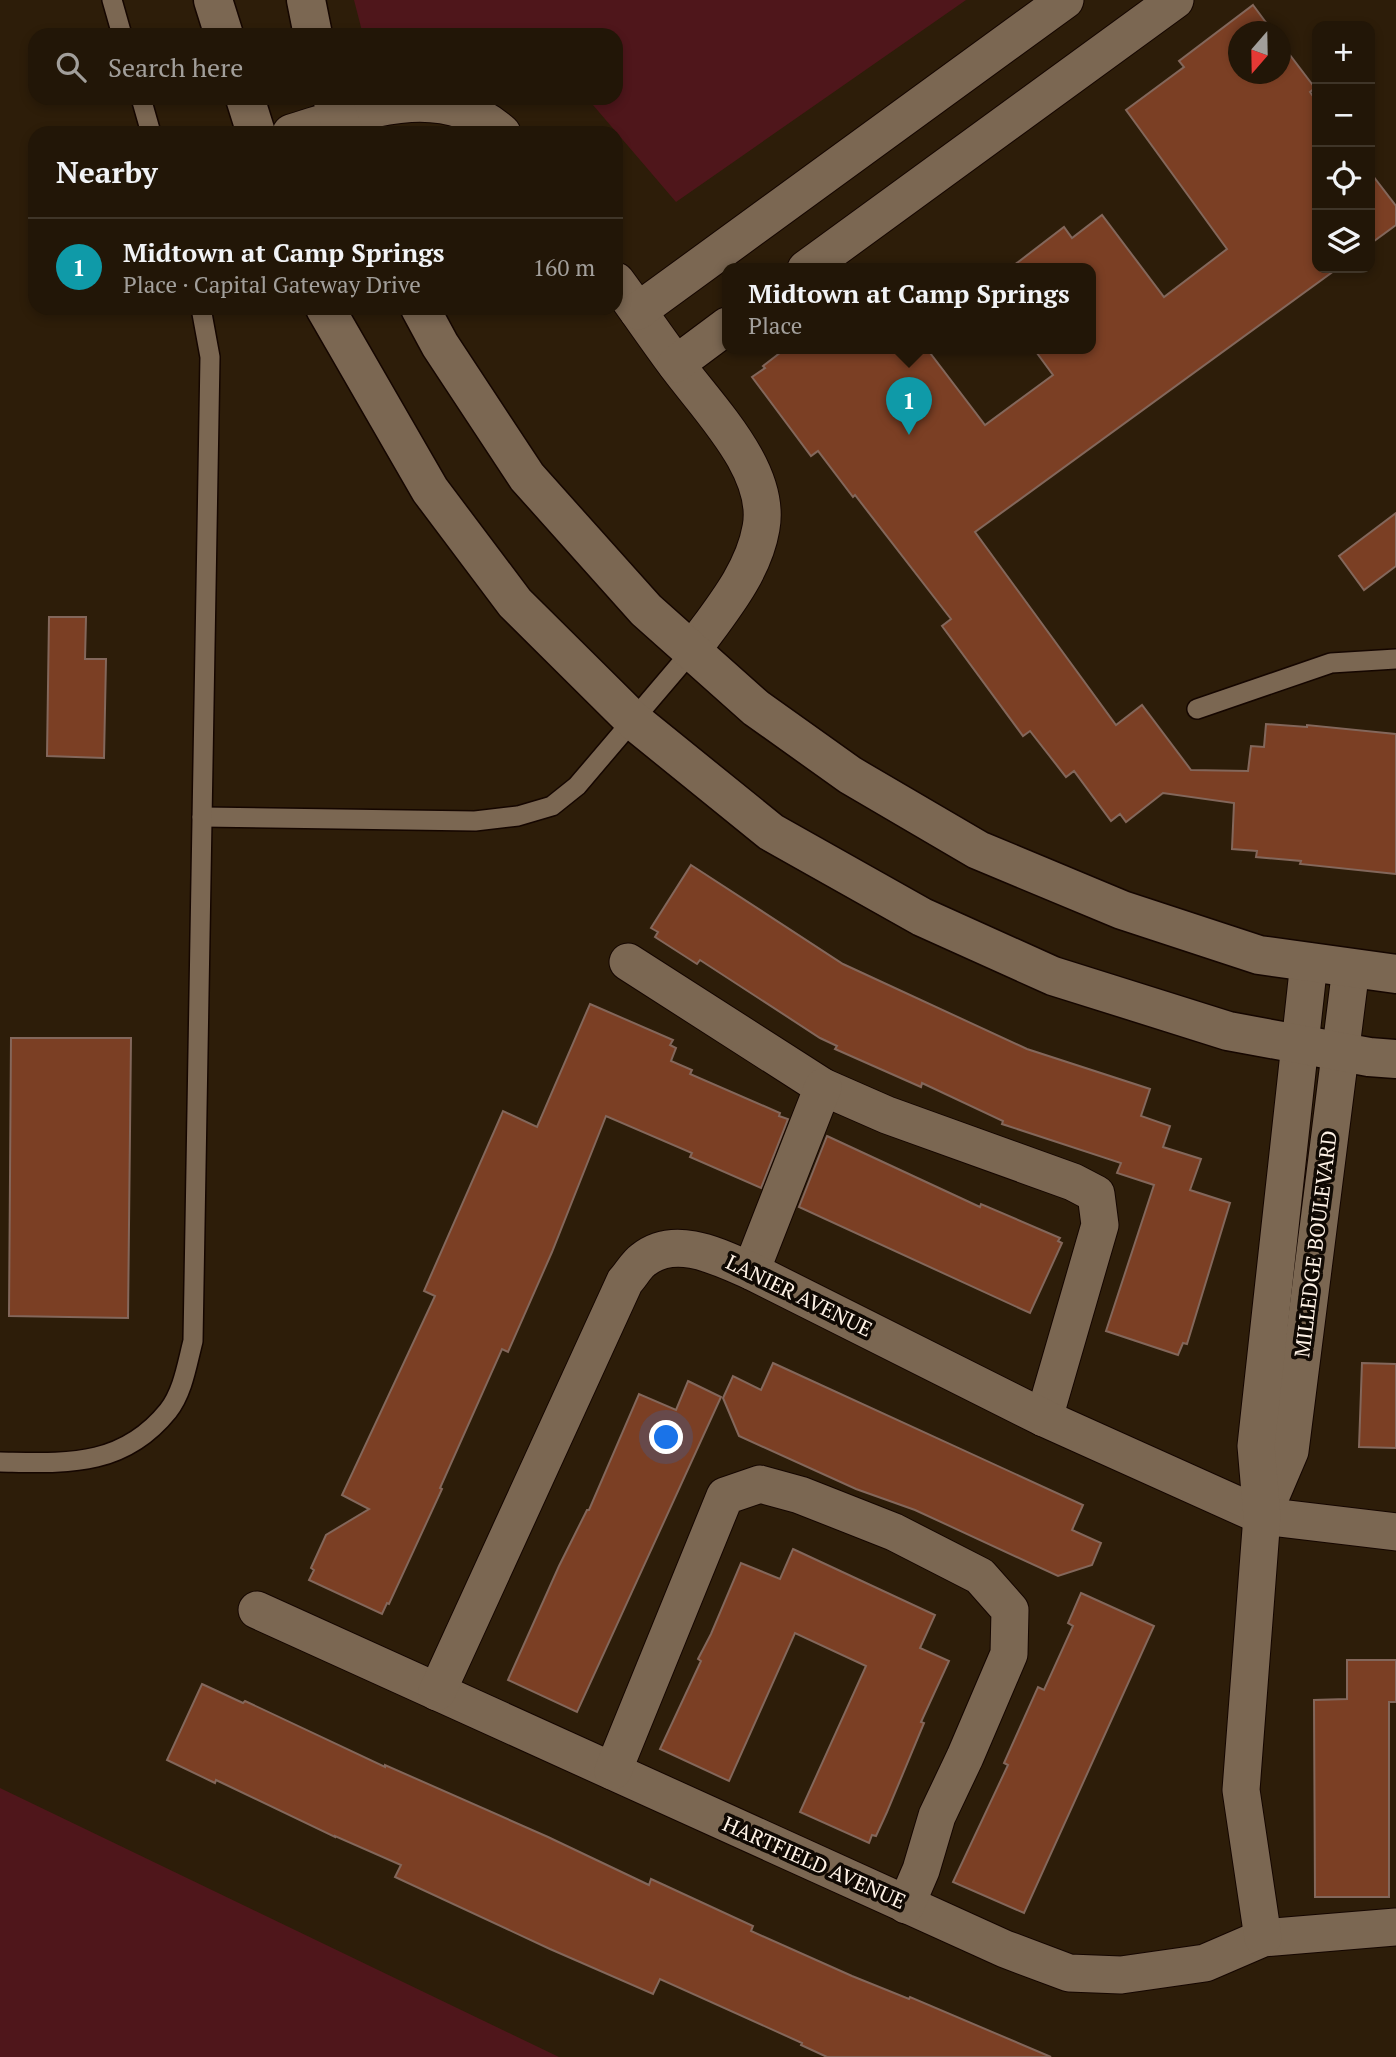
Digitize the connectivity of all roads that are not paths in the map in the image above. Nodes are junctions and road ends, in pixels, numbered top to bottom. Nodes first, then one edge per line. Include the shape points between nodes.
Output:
1 (112, 0) edge
2 (213, 0) edge
3 (306, 0) edge
4 (1065, 0) edge
5 (1175, 0) edge
6 (120, 28) edge
7 (222, 28) edge
8 (312, 28) edge
9 (143, 105) edge
10 (246, 105) edge
11 (400, 105) edge
12 (448, 105) edge
13 (339, 116) edge
14 (149, 126) edge
15 (254, 126) edge
16 (311, 126) edge
17 (494, 126) edge
18 (814, 263) edge
19 (623, 291) edge
20 (638, 311) junction
21 (202, 315) edge
22 (329, 315) edge
23 (424, 315) edge
24 (722, 330) edge
25 (676, 364) junction
26 (691, 652) junction
27 (1396, 659) edge
28 (1197, 709) dead end
29 (634, 721) junction
30 (202, 817) junction
31 (628, 962) dead end
32 (1309, 962) junction
33 (1351, 968) junction
34 (1396, 974) edge
35 (1299, 1043) junction
36 (1340, 1051) junction
37 (1396, 1059) edge
38 (823, 1087) junction
39 (751, 1271) junction
40 (1044, 1418) junction
41 (0, 1462) edge
42 (1262, 1516) junction
43 (1396, 1532) edge
44 (257, 1609) dead end
45 (437, 1692) junction
46 (613, 1771) junction
47 (906, 1905) junction
48 (1396, 1927) edge
49 (1263, 1938) junction

1 - 6 lane
2 - 7 street
3 - 8 street
4 - 20 street
5 - 18 street
9 - 14 lane
10 - 15 street
11 - 13 street
12 - 17 street
13 - 16 street
19 - 20 street
20 - 25 street
21 - 30 lane via 211,357
22 - 29 street via 430,490 453,521 515,603
23 - 26 street via 527,477 646,610
24 - 25 street
25 - 26 street via 739,447 761,499 762,527 755,550
26 - 29 lane
26 - 32 street via 756,708 850,775 978,850 1122,910 1259,955
27 - 28 lane via 1331,663
29 - 30 lane via 577,786 552,806 518,816 475,821
29 - 35 street via 771,832 922,917 1054,976 1228,1031
30 - 41 lane via 193,1341 184,1377 169,1410 143,1435 112,1454 68,1463
31 - 38 street
32 - 33 street
32 - 35 street, MILLEDGE BOULEVARD
33 - 34 street
33 - 36 street, MILLEDGE BOULEVARD
35 - 36 street
35 - 42 street, MILLEDGE BOULEVARD via 1256,1446
36 - 37 street
36 - 42 street, MILLEDGE BOULEVARD via 1290,1451
38 - 39 street
38 - 40 street via 1096,1194 1100,1225
39 - 40 street, LANIER AVENUE
39 - 45 street, LANIER AVENUE via 703,1250 667,1249 643,1259 625,1281
40 - 42 street, LANIER AVENUE
42 - 43 street, LANIER AVENUE
42 - 49 street, MILLEDGE BOULEVARD via 1241,1790
44 - 45 street, HARTFIELD AVENUE
45 - 46 street, HARTFIELD AVENUE
46 - 47 street, HARTFIELD AVENUE
46 - 47 street via 725,1496 760,1484 894,1532 980,1576 1010,1611 1009,1654 937,1816
47 - 49 street, HARTFIELD AVENUE via 1069,1972 1121,1975 1205,1963
48 - 49 street, HARTFIELD AVENUE

